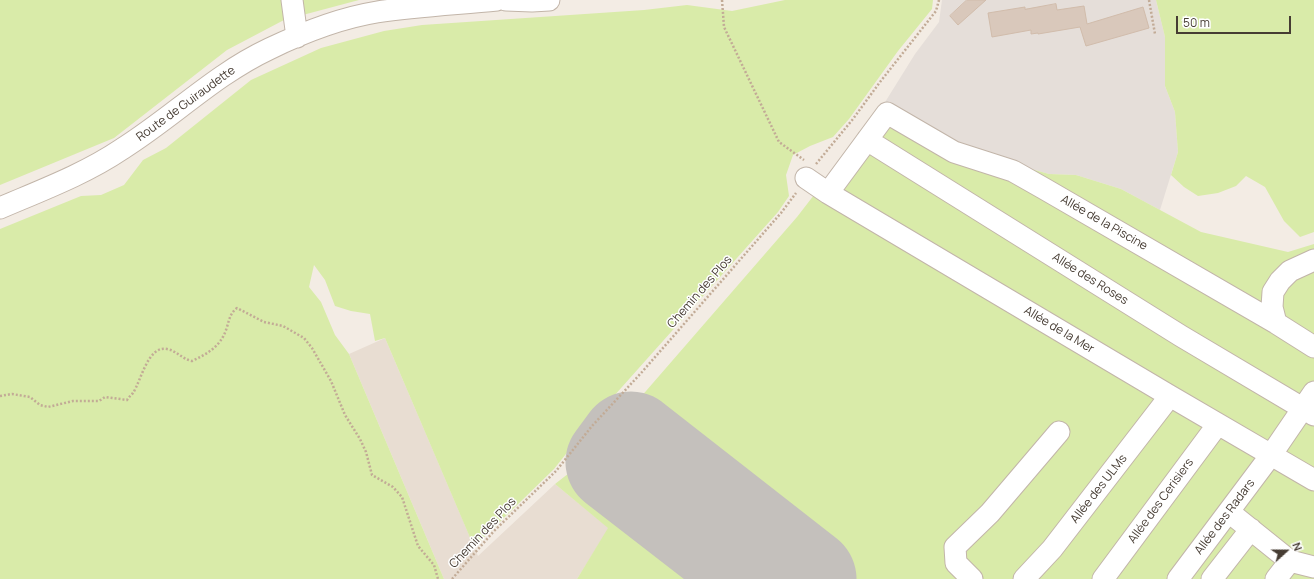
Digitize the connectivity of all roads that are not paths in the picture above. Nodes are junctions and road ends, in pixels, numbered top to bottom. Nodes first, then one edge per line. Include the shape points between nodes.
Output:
1 (292, 0) edge
2 (497, 0) edge
3 (506, 0) edge
4 (541, 0) edge
5 (297, 36) junction
6 (867, 140) junction
7 (810, 173) road end
8 (828, 193) junction
9 (0, 208) edge
10 (1314, 260) edge
11 (1276, 323) junction
12 (1314, 347) edge
13 (1170, 396) junction
14 (1310, 405) edge
15 (1218, 424) junction
16 (1059, 432) dead end
17 (1271, 455) junction
18 (1314, 480) edge
19 (1229, 512) junction
20 (1251, 529) junction
21 (1290, 561) junction
22 (1314, 567) edge
23 (972, 579) edge
24 (1024, 579) edge
25 (1104, 579) edge
26 (1178, 579) edge
27 (1212, 579) edge
28 (1276, 579) edge

1 - 5 street
2 - 5 street, Route de Guiraudette via 376,12 339,21
3 - 4 street
5 - 9 street, Route de Guiraudette via 236,67 204,88 152,129 89,169
6 - 8 street
6 - 11 street, Allée de la Piscine via 887,113 954,152 1013,172
6 - 14 street, Allée des Roses via 1181,336
7 - 8 street, Allée de la Mer
8 - 13 street, Allée de la Mer
10 - 11 street via 1290,271 1273,292 1272,307
11 - 12 street, Allée de la Piscine
13 - 15 street, Allée de la Mer
13 - 24 street, Allée des ULMs via 1052,549
14 - 17 street, Allée des Radars
15 - 17 street, Allée de la Mer
15 - 25 street, Allée des Cerisiers
16 - 23 street via 990,513 955,547 956,563
17 - 18 street, Allée de la Mer
17 - 19 street, Allée des Radars
19 - 20 street
19 - 26 street, Allée des Radars
20 - 21 street
20 - 27 street
21 - 22 street
21 - 28 street

